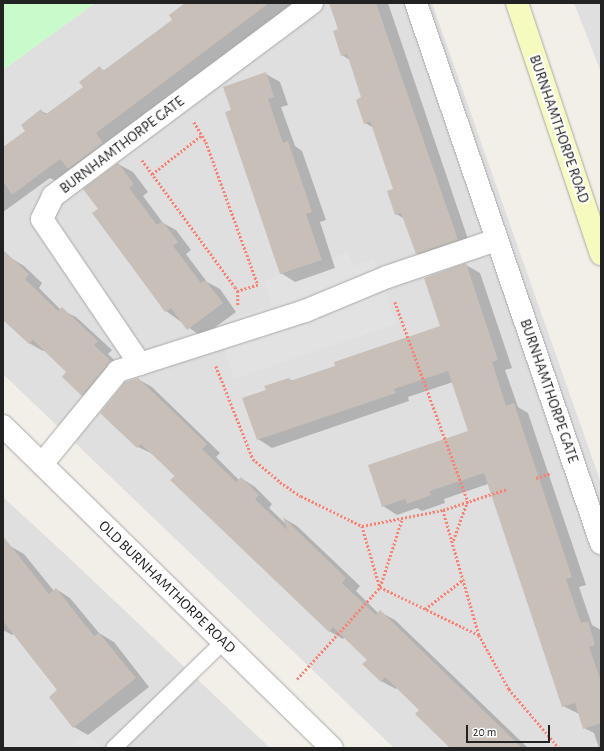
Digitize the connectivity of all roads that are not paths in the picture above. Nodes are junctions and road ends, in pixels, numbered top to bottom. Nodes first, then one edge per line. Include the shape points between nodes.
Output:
1 (312, 3) edge
2 (416, 3) edge
3 (517, 3) edge
4 (496, 240) junction
5 (601, 254) edge
6 (140, 364) junction
7 (3, 426) edge
8 (42, 464) junction
9 (601, 543) edge
10 (222, 642) junction
11 (113, 748) edge
12 (332, 748) edge

1 - 6 street, BURNHAMTHORPE GATE via 53,196 42,219
2 - 4 street, BURNHAMTHORPE GATE
3 - 5 main road, BURNHAMTHORPE ROAD
4 - 6 street via 387,277 305,311
4 - 9 street, BURNHAMTHORPE GATE
6 - 8 street via 118,372
7 - 8 street, OLD BURNHAMTHORPE ROAD
8 - 10 street, OLD BURNHAMTHORPE ROAD
10 - 11 lane
10 - 12 street, OLD BURNHAMTHORPE ROAD

